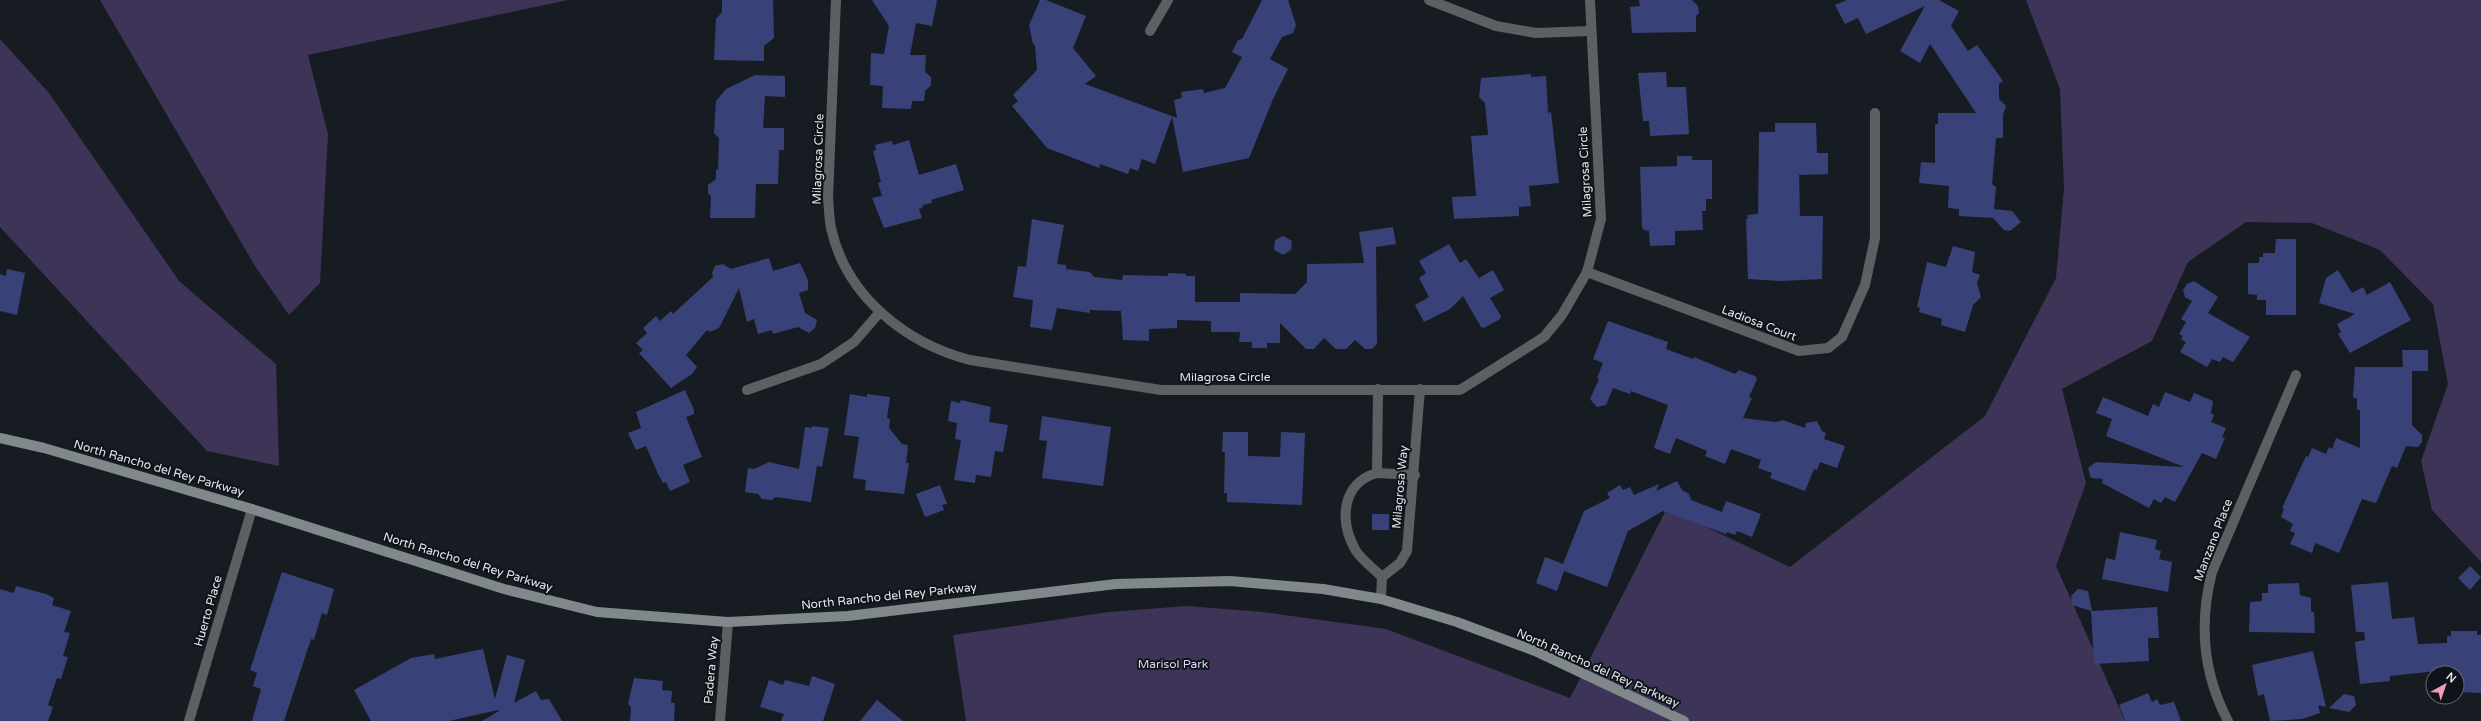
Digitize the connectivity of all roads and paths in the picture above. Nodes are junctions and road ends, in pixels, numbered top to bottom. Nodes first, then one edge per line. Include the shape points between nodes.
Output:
1 (836, 0) edge
2 (1168, 0) edge
3 (1429, 0) edge
4 (1590, 0) edge
5 (1150, 31) dead end
6 (1590, 31) junction
7 (1875, 113) dead end
8 (1587, 272) junction
9 (880, 312) junction
10 (2296, 374) dead end
11 (1378, 389) junction
12 (1420, 389) junction
13 (746, 390) dead end
14 (0, 438) edge
15 (1377, 473) junction
16 (1415, 475) junction
17 (252, 509) junction
18 (1382, 578) junction
19 (1382, 599) junction
20 (728, 622) junction
21 (189, 721) edge
22 (720, 721) edge
23 (1684, 721) edge
24 (2228, 721) edge

1 - 9 street, Milagrosa Circle via 828,198 830,227 852,278
2 - 5 street
3 - 6 street via 1496,26 1536,33
4 - 6 street, Milagrosa Circle
6 - 8 street, Milagrosa Circle via 1601,219
7 - 8 street, Ladiosa Court via 1875,238 1864,285 1842,337 1828,348 1798,351
8 - 12 street, Milagrosa Circle via 1562,315 1544,337 1460,390
9 - 11 street, Milagrosa Circle via 913,337 950,355 1153,389
9 - 13 street via 854,342 821,364
10 - 24 street, Manzano Place via 2212,572 2207,591 2204,609 2205,647 2215,691
11 - 12 street, Milagrosa Circle
11 - 15 street, Milagrosa Way
12 - 16 street, Milagrosa Way
14 - 17 street, North Rancho del Rey Parkway via 44,448
15 - 16 street
15 - 18 street, Milagrosa Way via 1366,476 1355,486 1346,504 1345,523 1356,551
16 - 18 street, Milagrosa Way via 1407,551 1400,563
17 - 20 street, North Rancho del Rey Parkway via 504,589 597,612
17 - 21 street, Huerto Place
18 - 19 street
19 - 20 street, North Rancho del Rey Parkway via 1323,589 1230,581 1116,584 848,616
19 - 23 street, North Rancho del Rey Parkway via 1457,622 1535,651
20 - 22 street, Padera Way

